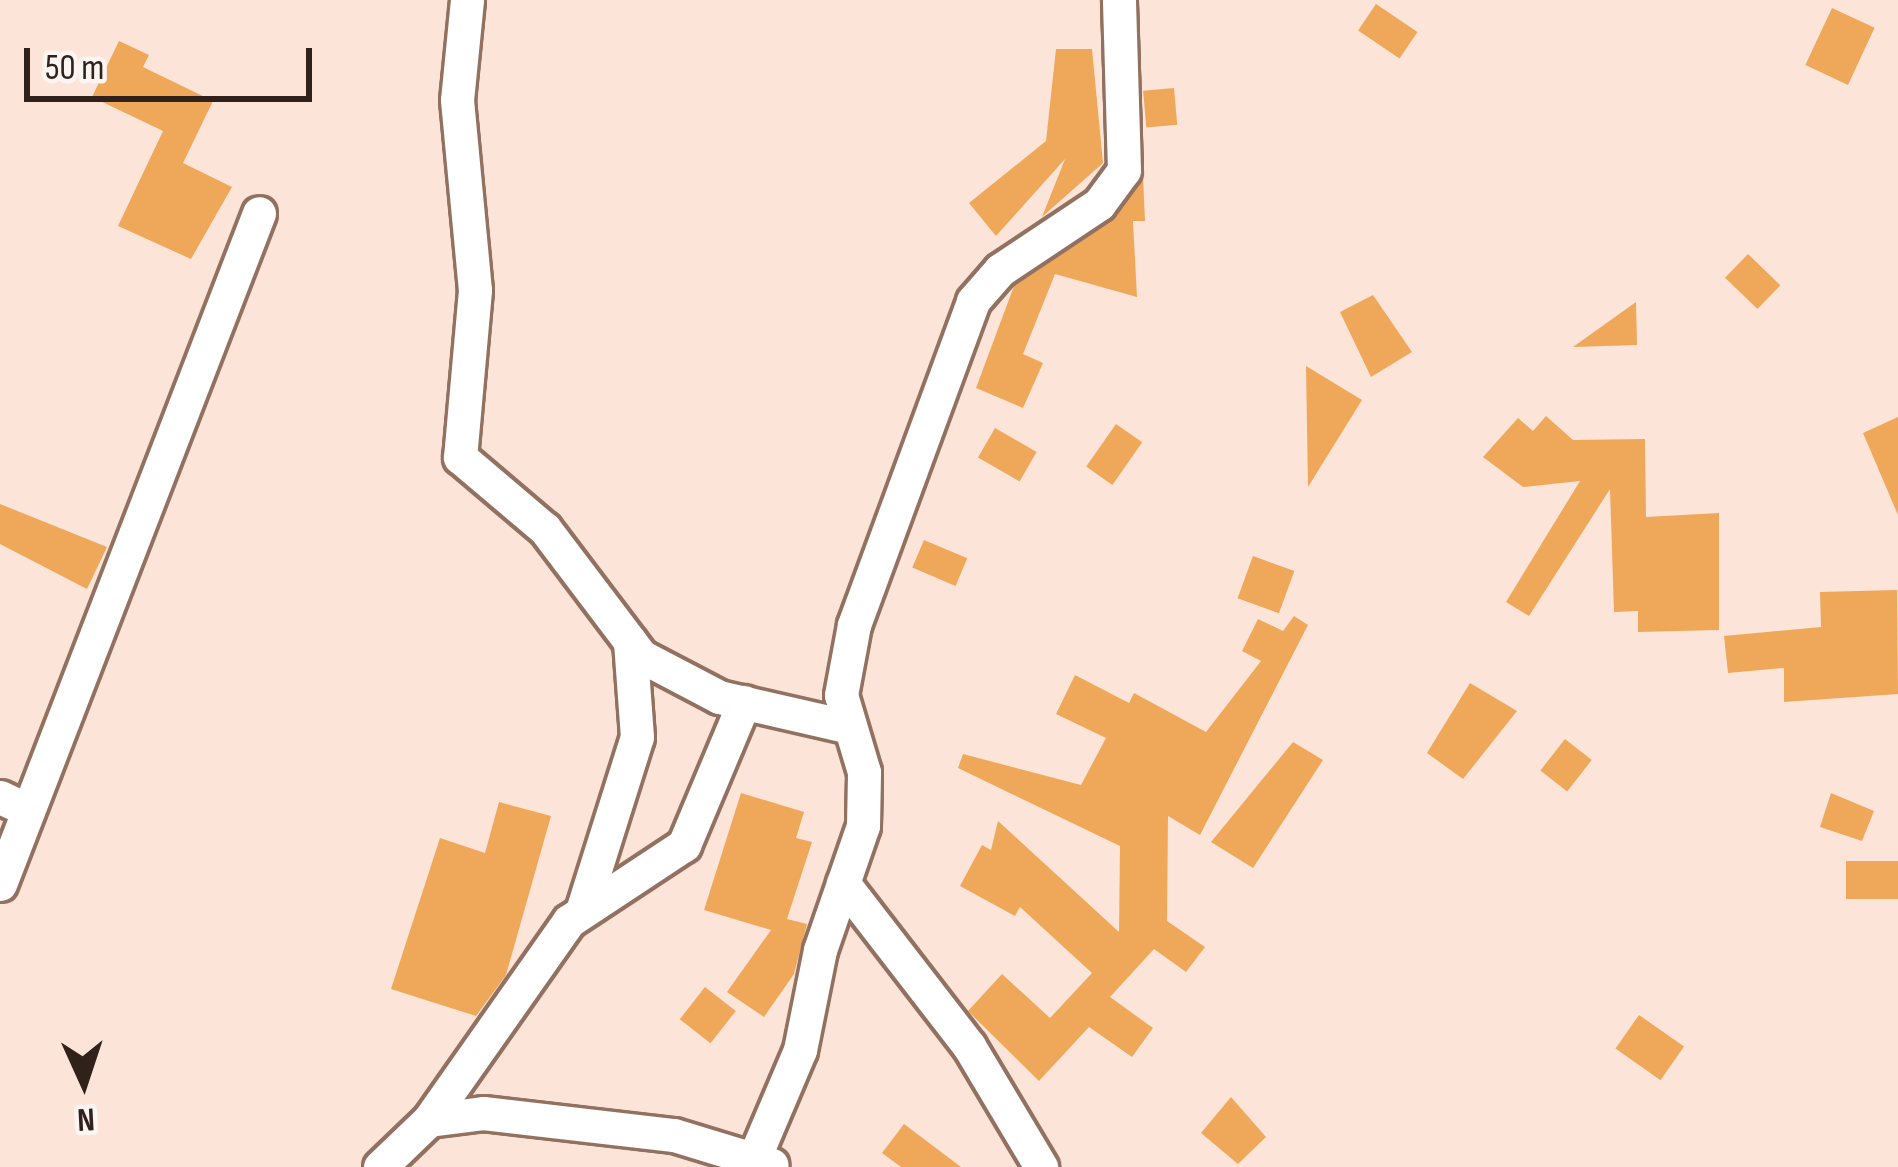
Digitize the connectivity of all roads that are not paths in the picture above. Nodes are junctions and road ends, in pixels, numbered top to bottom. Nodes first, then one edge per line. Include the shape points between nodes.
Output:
1 (467, 0) edge
2 (1119, 0) edge
3 (259, 213) dead end
4 (630, 641) junction
5 (744, 702) junction
6 (850, 727) junction
7 (14, 803) edge
8 (843, 883) junction
9 (0, 884) edge
10 (582, 910) junction
11 (429, 1120) junction
12 (765, 1161) edge
13 (380, 1167) edge
14 (1041, 1167) edge

1 - 4 street via 457,100 474,326 454,439 472,472 545,529
2 - 6 street via 1124,170 1099,204 1000,270 973,301 854,625 841,695
3 - 7 street via 137,547
4 - 5 street via 674,679
4 - 10 street via 637,737
5 - 6 street
5 - 10 street via 684,845
6 - 8 street via 864,772 863,826
7 - 9 street
8 - 12 street
8 - 14 street via 969,1046
10 - 11 street
11 - 12 street via 530,1115
11 - 13 street

